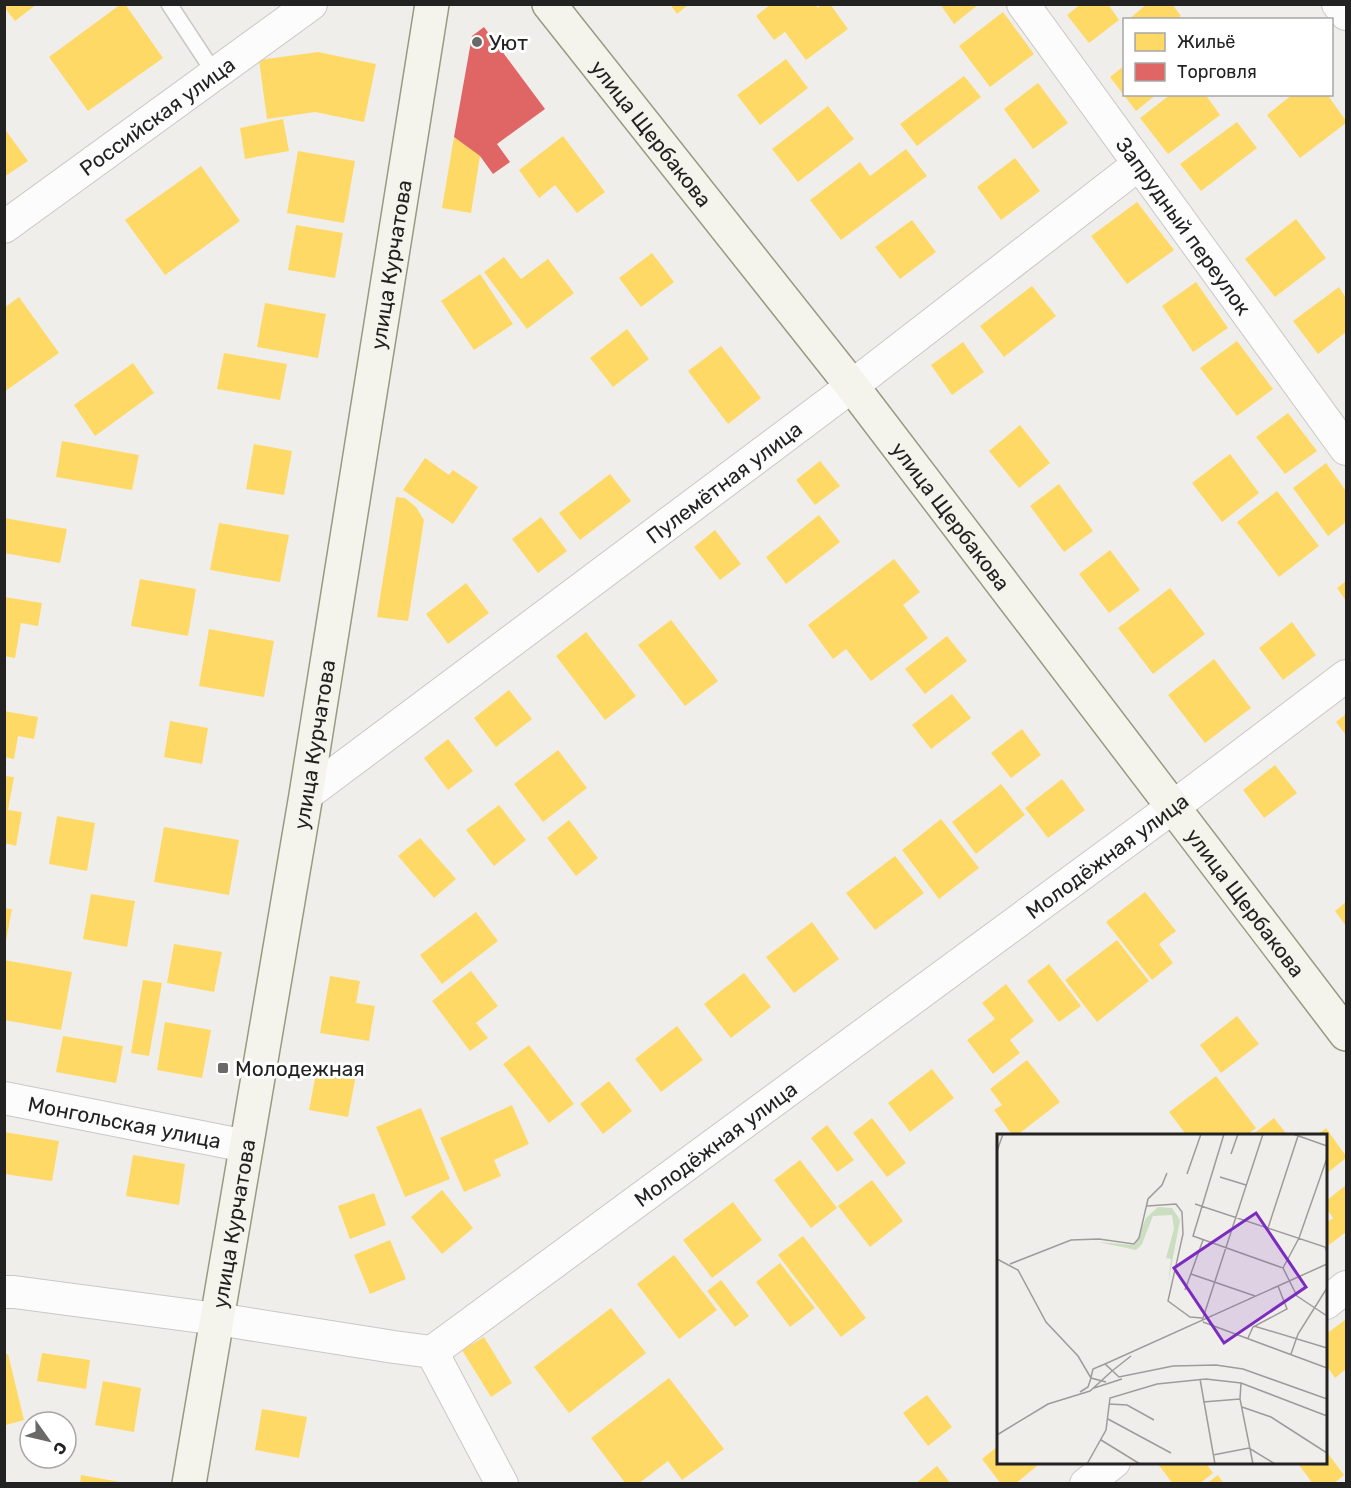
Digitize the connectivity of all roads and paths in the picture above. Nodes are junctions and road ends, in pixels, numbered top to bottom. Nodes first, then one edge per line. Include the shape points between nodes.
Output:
1 (170, 4) edge
2 (311, 4) edge
3 (432, 4) edge
4 (549, 4) edge
5 (1023, 4) edge
6 (1338, 4) edge
7 (1347, 14) edge
8 (215, 74) junction
9 (1139, 164) junction
10 (4, 227) edge
11 (852, 386) junction
12 (1347, 449) edge
13 (1347, 676) edge
14 (306, 795) junction
15 (1173, 807) junction
16 (1347, 1034) edge
17 (4, 1098) edge
18 (246, 1146) junction
19 (1347, 1287) edge
20 (4, 1292) edge
21 (1327, 1302) edge
22 (217, 1319) junction
23 (432, 1352) junction
24 (1111, 1464) edge
25 (189, 1484) edge
26 (502, 1484) edge
27 (1086, 1484) edge

1 - 8 lane
2 - 8 street, Российская улица
3 - 14 street, улица Курчатова
4 - 11 street, улица Щербакова
5 - 9 street, Запрудный переулок
6 - 7 street
8 - 10 street, Российская улица
9 - 11 street, Пулемётная улица
9 - 12 street, Запрудный переулок
11 - 14 street, Пулемётная улица
11 - 15 street, улица Щербакова
13 - 15 street, Молодёжная улица
14 - 18 street, улица Курчатова
15 - 16 street, улица Щербакова
15 - 23 street, Молодёжная улица
17 - 18 street, Монгольская улица
18 - 22 street, улица Курчатова
19 - 21 street
20 - 22 street
22 - 23 street
22 - 25 street, улица Курчатова
23 - 26 street
24 - 27 street

